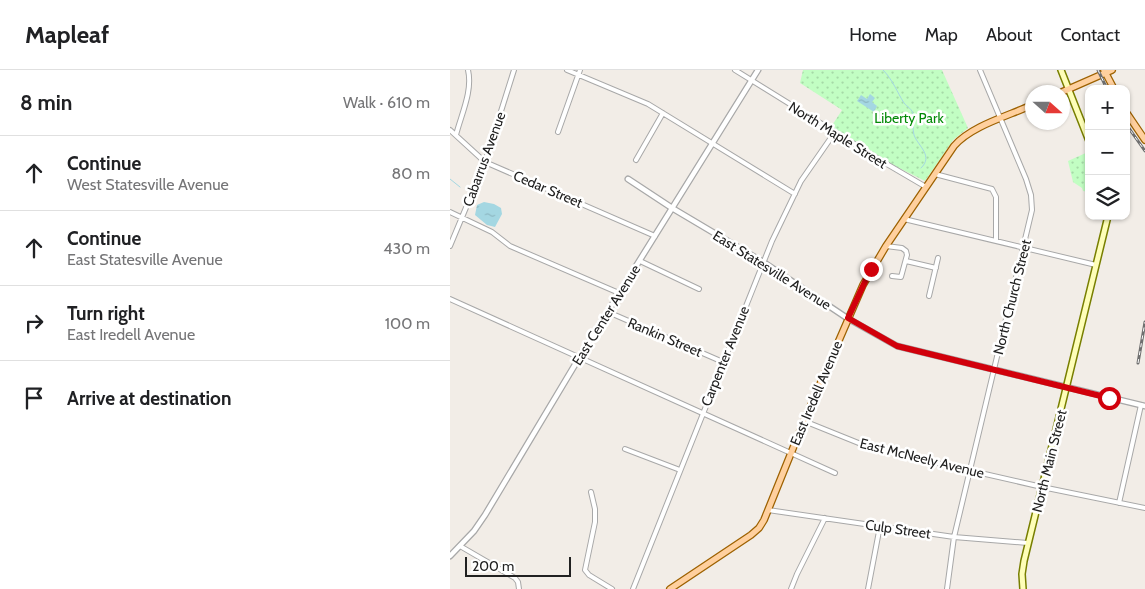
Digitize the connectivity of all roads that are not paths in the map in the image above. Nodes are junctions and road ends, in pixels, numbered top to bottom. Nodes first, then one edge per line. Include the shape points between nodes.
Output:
1 (468, 70) edge
2 (514, 70) edge
3 (567, 70) edge
4 (735, 70) edge
5 (758, 70) edge
6 (980, 70) edge
7 (1061, 70) edge
8 (1107, 71) edge
9 (579, 72) edge
10 (751, 80) junction
11 (1067, 85) edge
12 (1112, 85) edge
13 (1070, 90) edge
14 (1070, 93) edge
15 (1025, 108) edge
16 (663, 113) junction
17 (1130, 118) edge
18 (1001, 119) junction
19 (450, 130) edge
20 (1085, 131) edge
21 (558, 132) dead end
22 (835, 132) junction
23 (456, 135) junction
24 (1145, 140) edge
25 (712, 144) junction
26 (636, 160) dead end
27 (485, 162) junction
28 (935, 174) junction
29 (628, 179) dead end
30 (926, 187) junction
31 (795, 194) junction
32 (672, 208) junction
33 (450, 212) edge
34 (462, 218) junction
35 (904, 219) junction
36 (1107, 220) edge
37 (655, 236) junction
38 (996, 241) junction
39 (450, 246) edge
40 (886, 246) junction
41 (1024, 247) junction
42 (938, 258) dead end
43 (640, 261) junction
44 (906, 261) junction
45 (762, 262) junction
46 (1096, 264) junction
47 (936, 268) junction
48 (892, 276) dead end
49 (699, 289) dead end
50 (619, 293) junction
51 (929, 296) dead end
52 (450, 299) edge
53 (608, 312) junction
54 (848, 318) junction
55 (580, 356) junction
56 (723, 362) junction
57 (994, 369) junction
58 (1067, 387) junction
59 (1143, 405) edge
60 (702, 412) junction
61 (804, 421) junction
62 (625, 449) dead end
63 (791, 453) junction
64 (680, 470) junction
65 (969, 470) junction
66 (836, 473) dead end
67 (1042, 487) junction
68 (591, 492) dead end
69 (1119, 503) junction
70 (1145, 508) edge
71 (768, 510) junction
72 (825, 518) junction
73 (880, 526) junction
74 (954, 537) junction
75 (1028, 543) junction
76 (460, 546) junction
77 (450, 556) edge
78 (519, 589) edge
79 (612, 589) edge
80 (633, 589) edge
81 (670, 589) edge
82 (791, 589) edge
83 (868, 589) edge
84 (948, 589) edge
85 (1023, 589) edge

1 - 23 street via 470,82
2 - 27 street, Cabarrus Avenue
3 - 9 street
4 - 10 street, North Maple Street
5 - 10 street, East Center Avenue
6 - 18 street, North Church Street
7 - 11 main road
8 - 12 main road
8 - 13 main road
9 - 16 street
9 - 21 street
10 - 22 street, North Maple Street
10 - 25 street, East Center Avenue
14 - 20 main road
15 - 18 main road, East Iredell Avenue
16 - 25 street
16 - 26 street
17 - 24 main road
18 - 28 main road, East Iredell Avenue via 960,139
18 - 41 street, North Church Street via 1031,195 1032,213
19 - 23 street, Cedar Street
22 - 30 street, North Maple Street
22 - 31 street, Carpenter Avenue
23 - 27 street, Cedar Street
25 - 31 street
25 - 32 street, East Center Avenue
27 - 34 street, Cabarrus Avenue
27 - 37 street, Cedar Street
28 - 30 main road, East Iredell Avenue
28 - 38 street via 992,189 996,197
29 - 32 street, East Statesville Avenue
30 - 35 main road, East Iredell Avenue
31 - 45 street, Carpenter Avenue
32 - 37 street, East Center Avenue
32 - 45 street, East Statesville Avenue
33 - 34 street
34 - 39 street, Cabarrus Avenue
34 - 50 street via 492,232 510,246
35 - 38 street
35 - 40 main road, East Iredell Avenue
36 - 46 main road, North Main Street
37 - 43 street, East Center Avenue
38 - 41 street
40 - 44 street via 902,248 906,251
40 - 54 main road, East Iredell Avenue via 871,269
41 - 46 street
41 - 57 street, North Church Street
42 - 47 street
43 - 49 street
43 - 50 street, East Center Avenue
44 - 47 street
44 - 48 street via 901,277
45 - 54 street, East Statesville Avenue
45 - 56 street, Carpenter Avenue
46 - 58 main road, North Main Street
47 - 51 street
50 - 53 street, East Center Avenue
52 - 55 street
53 - 55 street, East Center Avenue
53 - 56 street, Rankin Street
54 - 57 street, East Statesville Avenue via 897,346
54 - 61 main road, East Iredell Avenue
55 - 60 street
55 - 76 street, East Center Avenue via 485,515
56 - 60 street, Carpenter Avenue
57 - 58 street, East Statesville Avenue
57 - 65 street, North Church Street
58 - 59 street, East Statesville Avenue
58 - 67 main road, North Main Street
59 - 69 street
60 - 63 street
60 - 64 street, Carpenter Avenue
61 - 63 main road, East Iredell Avenue
61 - 65 street, East McNeely Avenue via 871,448
62 - 64 street
63 - 66 street
63 - 71 main road, East Iredell Avenue
64 - 80 street, Carpenter Avenue
65 - 67 street, East McNeely Avenue
65 - 74 street, North Church Street
67 - 69 street, East McNeely Avenue
67 - 75 main road, North Main Street
68 - 79 street via 595,522 585,570
69 - 70 street, East McNeely Avenue
71 - 72 street, Culp Street
71 - 81 main road, East Iredell Avenue via 759,528 751,535
72 - 73 street, Culp Street
72 - 82 street
73 - 74 street, Culp Street
73 - 83 street
74 - 75 street, Culp Street
74 - 84 street, North Church Street
75 - 85 main road, North Main Street via 1022,574
76 - 77 street, East Center Avenue
76 - 78 street via 515,578

